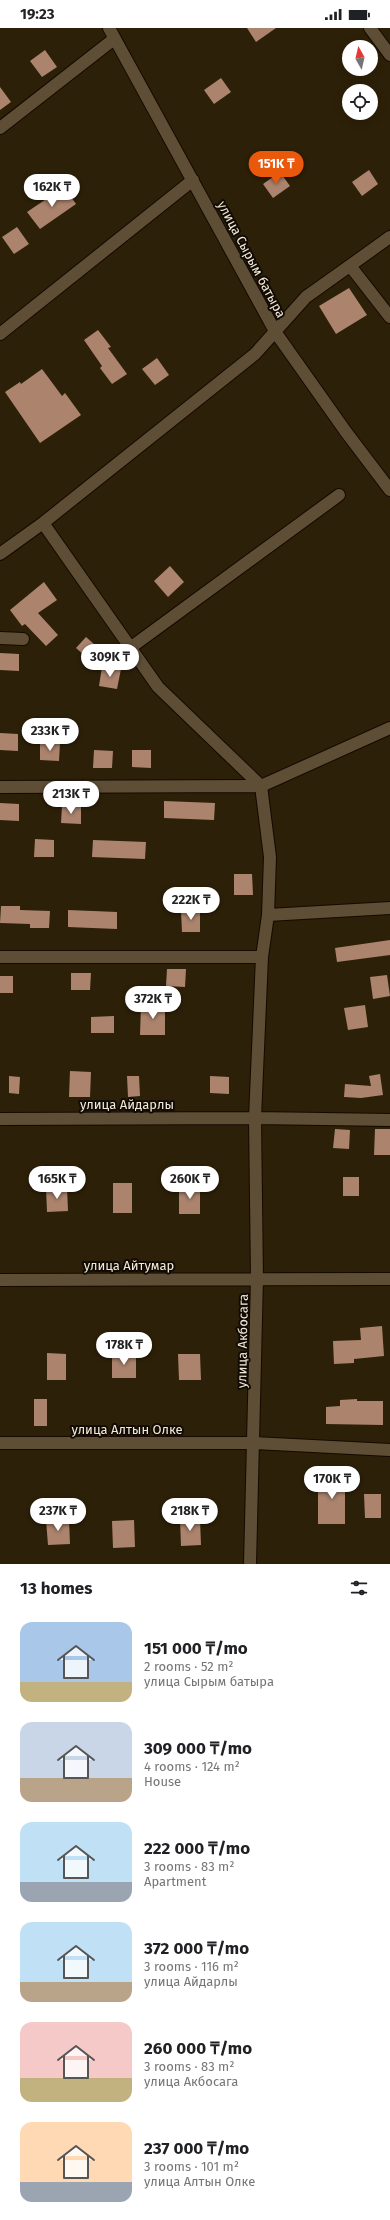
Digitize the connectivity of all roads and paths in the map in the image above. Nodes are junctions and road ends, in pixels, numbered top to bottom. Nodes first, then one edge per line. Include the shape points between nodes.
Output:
1 (370, 28) edge
2 (112, 33) edge
3 (390, 55) edge
4 (0, 128) edge
5 (193, 180) junction
6 (390, 237) edge
7 (351, 267) junction
8 (390, 317) edge
9 (276, 333) junction
10 (0, 334) edge
11 (390, 490) edge
12 (339, 495) dead end
13 (43, 524) junction
14 (0, 554) edge
15 (0, 638) edge
16 (23, 639) dead end
17 (130, 648) junction
18 (390, 728) edge
19 (261, 786) junction
20 (0, 787) edge
21 (390, 908) edge
22 (268, 915) junction
23 (262, 956) junction
24 (0, 957) edge
25 (255, 1118) junction
26 (0, 1119) edge
27 (390, 1120) edge
28 (257, 1278) junction
29 (390, 1279) edge
30 (0, 1280) edge
31 (0, 1443) edge
32 (254, 1443) junction
33 (390, 1450) edge
34 (250, 1564) edge

1 - 3 street
2 - 4 street
2 - 5 street, улица Сырым батыра
5 - 9 street, улица Сырым батыра
5 - 10 street
6 - 7 street
7 - 8 street
7 - 9 street via 306,297
9 - 11 street, улица Сырым батыра
9 - 13 street via 255,354
12 - 17 street
13 - 14 street
13 - 17 street
15 - 16 street
17 - 19 street via 158,687
18 - 19 street
19 - 20 street
19 - 22 street, улица Акбосага via 270,857
21 - 22 street
22 - 23 street, улица Акбосага
23 - 24 street
23 - 25 street, улица Акбосага
25 - 26 street, улица Айдарлы
25 - 27 street, улица Айдарлы
25 - 28 street, улица Акбосага
28 - 29 street, улица Айтумар
28 - 30 street, улица Айтумар
28 - 32 street, улица Акбосага
31 - 32 street, улица Алтын Олке
32 - 33 street, улица Алтын Олке
32 - 34 street, улица Акбосага

